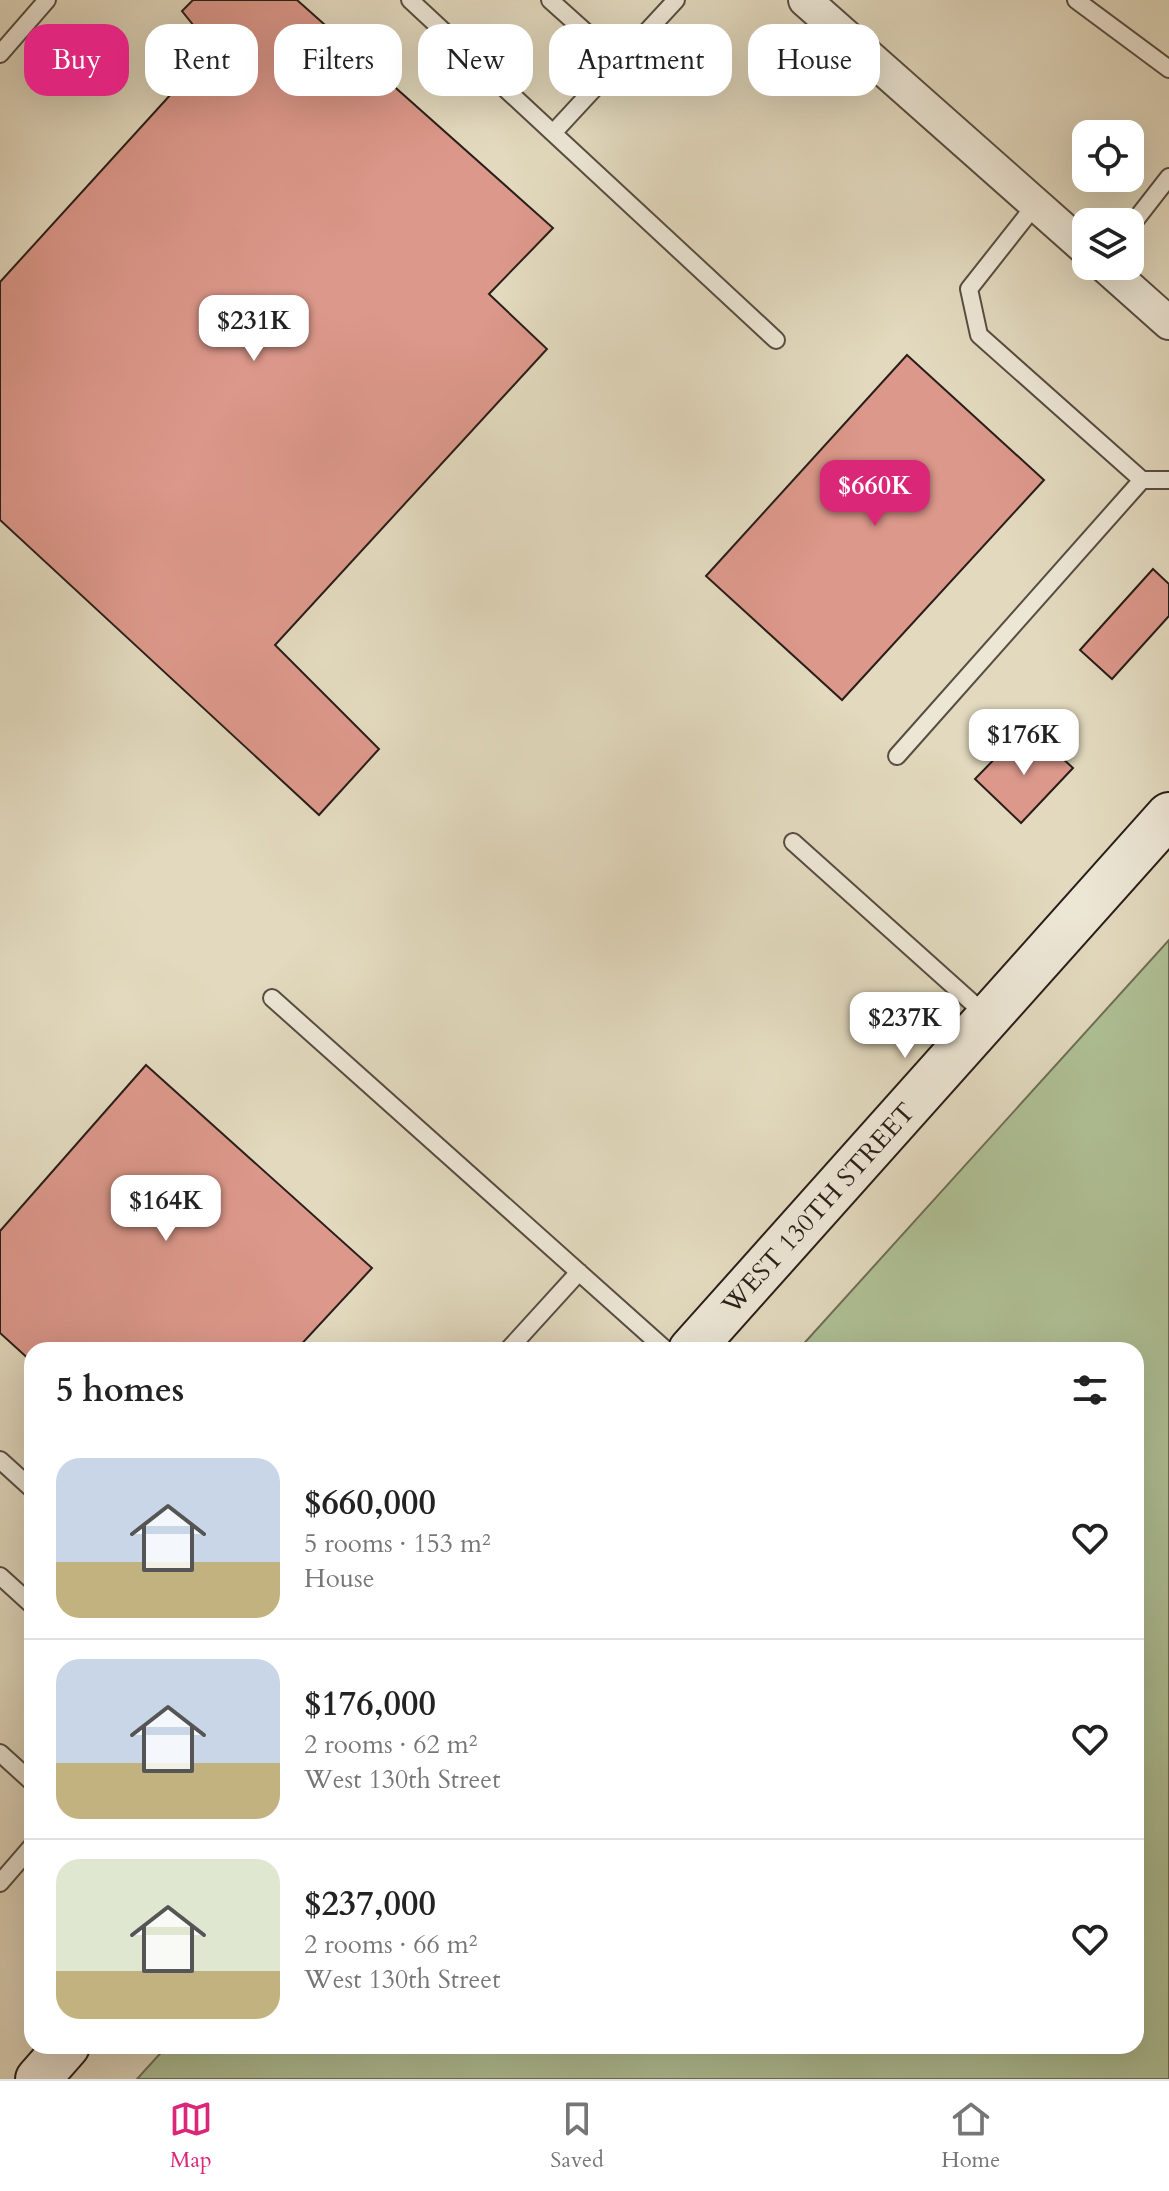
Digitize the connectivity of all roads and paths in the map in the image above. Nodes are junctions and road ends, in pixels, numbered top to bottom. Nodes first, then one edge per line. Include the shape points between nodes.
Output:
1 (47, 0) edge
2 (410, 0) edge
3 (550, 0) edge
4 (676, 0) edge
5 (805, 0) edge
6 (1076, 0) edge
7 (577, 24) edge
8 (654, 24) edge
9 (0, 54) edge
10 (1169, 69) edge
11 (587, 96) edge
12 (553, 133) junction
13 (1169, 177) edge
14 (1036, 204) junction
15 (1144, 209) edge
16 (1072, 236) edge
17 (1121, 280) edge
18 (1169, 323) edge
19 (776, 340) dead end
20 (1142, 480) junction
21 (1169, 480) edge
22 (897, 756) dead end
23 (1169, 815) edge
24 (793, 842) dead end
25 (272, 998) dead end
26 (988, 1017) junction
27 (579, 1272) junction
28 (515, 1342) edge
29 (657, 1342) edge
30 (698, 1342) edge
31 (0, 1460) edge
32 (24, 1482) edge
33 (0, 1576) edge
34 (24, 1598) edge
35 (0, 1753) edge
36 (24, 1775) edge
37 (24, 1855) edge
38 (0, 1883) edge
39 (60, 2054) edge
40 (38, 2079) edge

1 - 9 lane
2 - 12 lane
3 - 7 lane
4 - 8 lane
5 - 14 street
6 - 10 lane
11 - 12 lane
12 - 19 lane
13 - 15 lane
14 - 16 street
14 - 20 lane via 969,289 979,335
17 - 18 street
20 - 21 lane
20 - 22 lane
23 - 26 main road, WEST 130TH STREET
24 - 26 lane
25 - 27 lane
26 - 30 main road, WEST 130TH STREET
27 - 28 lane
27 - 29 lane
31 - 32 lane
33 - 34 lane
35 - 36 lane
37 - 38 lane
39 - 40 main road

